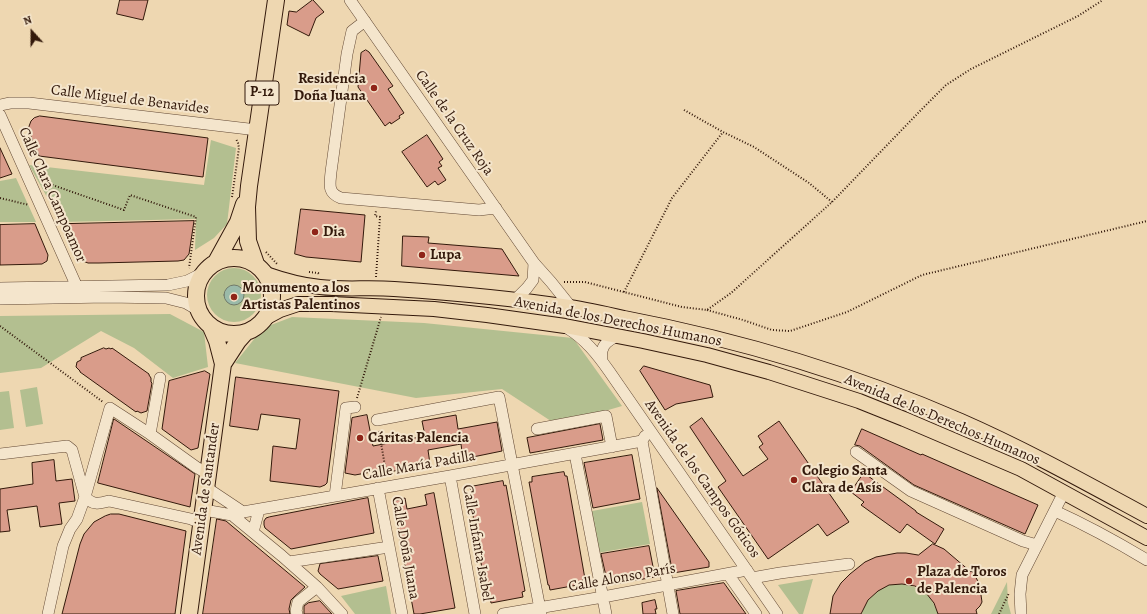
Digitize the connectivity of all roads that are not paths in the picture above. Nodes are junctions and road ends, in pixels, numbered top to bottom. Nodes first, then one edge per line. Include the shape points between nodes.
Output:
1 (276, 0) edge
2 (350, 0) edge
3 (365, 21) junction
4 (0, 105) edge
5 (0, 115) edge
6 (257, 130) junction
7 (249, 186) junction
8 (496, 208) junction
9 (216, 262) junction
10 (534, 263) junction
11 (261, 269) junction
12 (203, 273) junction
13 (77, 287) junction
14 (0, 288) edge
15 (0, 299) edge
16 (515, 300) junction
17 (571, 307) junction
18 (198, 310) junction
19 (265, 318) junction
20 (565, 326) junction
21 (211, 327) junction
22 (246, 332) junction
23 (617, 336) junction
24 (602, 361) junction
25 (223, 364) junction
26 (160, 378) dead end
27 (355, 407) road end
28 (377, 420) road end
29 (537, 429) dead end
30 (649, 429) junction
31 (150, 434) junction
32 (642, 441) junction
33 (612, 447) junction
34 (856, 452) dead end
35 (0, 454) edge
36 (575, 454) junction
37 (513, 465) junction
38 (450, 476) junction
39 (208, 481) junction
40 (384, 487) junction
41 (1064, 492) junction
42 (85, 496) junction
43 (335, 496) junction
44 (98, 504) junction
45 (259, 510) junction
46 (1055, 511) junction
47 (203, 516) junction
48 (1147, 516) edge
49 (77, 519) junction
50 (253, 532) junction
51 (1147, 538) edge
52 (1037, 545) junction
53 (389, 547) junction
54 (1147, 560) edge
55 (289, 562) junction
56 (849, 564) dead end
57 (728, 574) junction
58 (750, 574) junction
59 (668, 585) junction
60 (317, 587) junction
61 (603, 597) junction
62 (541, 611) edge
63 (48, 614) edge
64 (190, 614) edge
65 (297, 614) edge
66 (342, 614) edge
67 (402, 614) edge
68 (475, 614) edge
69 (502, 614) edge
70 (606, 614) edge
71 (673, 614) edge
72 (756, 614) edge
73 (777, 614) edge
74 (1021, 614) edge

1 - 6 highway, P-12
2 - 3 street, Calle de la Cruz Roja
3 - 8 street, Calle de la Cruz Roja
3 - 8 street via 352,30 347,54 330,191 340,198 378,202 479,210
4 - 6 street, Calle Miguel de Benavides via 29,102
5 - 13 street, Calle Clara Campoamor
6 - 7 highway, P-12
7 - 9 highway via 238,222
7 - 11 highway via 248,241
8 - 10 street, Calle de la Cruz Roja
9 - 11 highway via 236,257 246,259
9 - 12 highway
10 - 16 street via 533,280
10 - 17 street, Calle de la Cruz Roja
11 - 16 main road, Avenida de los Derechos Humanos via 296,284
11 - 19 highway via 270,285 272,296
12 - 13 street via 187,281 168,285
12 - 18 highway via 195,291
13 - 14 street
15 - 18 street via 107,296 166,298 186,303
16 - 17 main road, Avenida de los Derechos Humanos
17 - 48 main road, Avenida de los Derechos Humanos via 716,338 831,371 960,421 1025,451
18 - 21 highway
19 - 20 main road, Avenida de los Derechos Humanos via 298,304 331,304 442,310
19 - 22 highway
20 - 23 main road, Avenida de los Derechos Humanos
20 - 24 street, Avenida de los Campos Góticos via 579,335
21 - 22 highway via 228,334
21 - 25 highway
22 - 25 highway
23 - 24 street via 609,340 602,350
23 - 41 main road, Avenida de los Derechos Humanos via 707,355 860,401 1021,469
24 - 30 street, Avenida de los Campos Góticos
25 - 39 highway, Avenida de Santander
26 - 31 street
27 - 43 street via 346,408
28 - 37 street via 499,396
29 - 33 street via 606,416
30 - 32 street
30 - 58 street, Avenida de los Campos Góticos
31 - 39 street, Calle María Padilla via 196,466
31 - 42 street, Calle María Padilla via 110,408
32 - 33 street, Calle María Padilla
32 - 59 street
33 - 36 street, Calle María Padilla
34 - 52 street via 911,491
35 - 42 street via 67,446 72,450
36 - 37 street, Calle María Padilla
36 - 61 street
37 - 38 street, Calle María Padilla
37 - 62 street
38 - 40 street, Calle María Padilla
38 - 68 street, Calle Infanta Isabel
39 - 45 street, Calle María Padilla via 243,512
39 - 47 highway, Avenida de Santander
40 - 43 street, Calle María Padilla
40 - 53 street, Calle Doña Juana
41 - 46 street
41 - 51 main road, Avenida de los Derechos Humanos
42 - 44 street via 90,502
42 - 49 street
43 - 45 street, Calle María Padilla
44 - 47 street via 109,501 191,519
44 - 49 street
45 - 50 street
46 - 52 street
46 - 54 street
47 - 50 street via 232,515
47 - 64 highway, Avenida de Santander
49 - 63 street via 63,546
50 - 55 street
52 - 74 street via 1022,575
53 - 55 street
53 - 67 street, Calle Doña Juana
55 - 60 street
56 - 58 street, Calle Alonso París via 780,573
57 - 58 street, Calle Alonso París
57 - 59 street, Calle Alonso París
57 - 72 street
58 - 73 street, Avenida de los Campos Góticos
59 - 61 street, Calle Alonso París
59 - 71 street
60 - 65 street via 298,602
60 - 66 street
61 - 62 street, Calle Alonso París
61 - 70 street
62 - 69 street, Calle Alonso París

